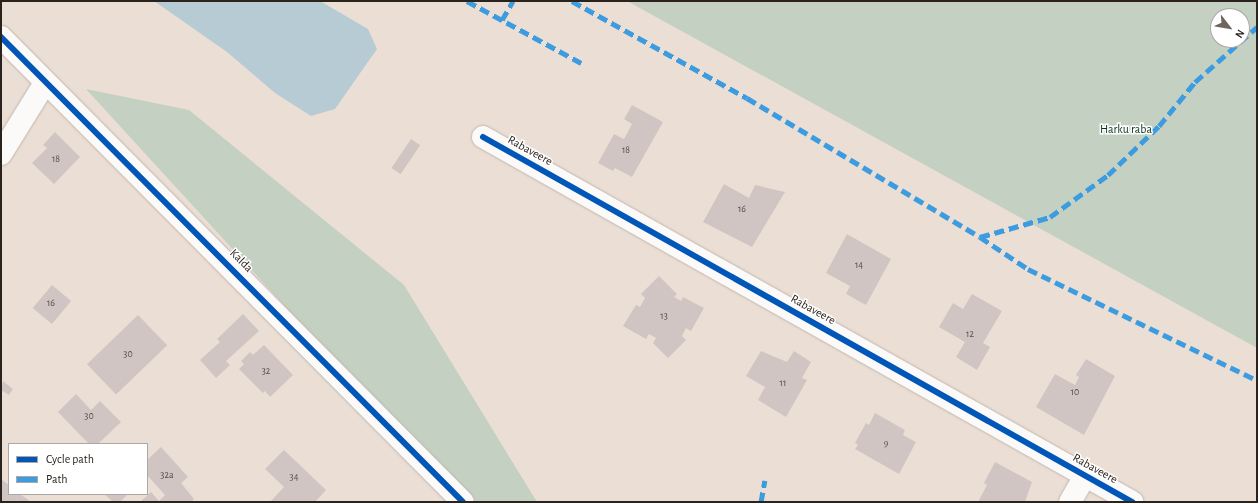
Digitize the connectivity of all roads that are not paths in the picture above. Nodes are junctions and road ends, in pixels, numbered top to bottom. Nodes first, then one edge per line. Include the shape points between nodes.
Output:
1 (1, 37) edge
2 (45, 83) junction
3 (483, 137) dead end
4 (1, 154) edge
5 (1084, 476) junction
6 (463, 502) edge
7 (1070, 502) edge
8 (1132, 502) edge

1 - 2 street, Kalda
2 - 4 street
2 - 6 street, Kalda
3 - 5 street, Rabaveere
5 - 7 street, Rabaveere
5 - 8 street, Rabaveere

